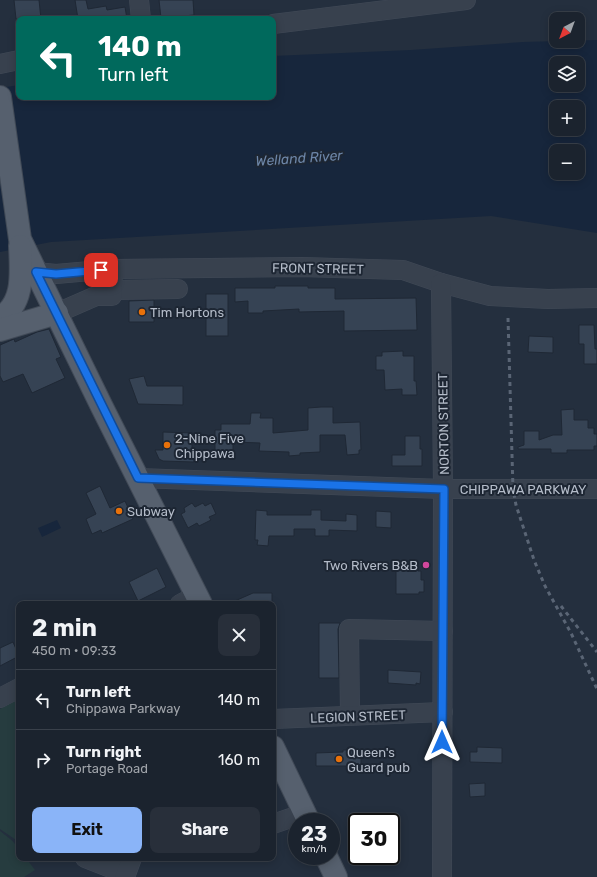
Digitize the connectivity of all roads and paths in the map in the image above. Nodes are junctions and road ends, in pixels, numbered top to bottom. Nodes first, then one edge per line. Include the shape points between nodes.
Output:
1 (139, 0) edge
2 (462, 0) edge
3 (141, 16) edge
4 (276, 24) edge
5 (16, 61) edge
6 (0, 64) edge
7 (0, 97) edge
8 (113, 269) junction
9 (29, 273) junction
10 (441, 283) junction
11 (178, 289) dead end
12 (112, 290) junction
13 (597, 298) edge
14 (57, 313) junction
15 (0, 318) edge
16 (0, 330) edge
17 (138, 478) junction
18 (444, 489) junction
19 (597, 489) edge
20 (193, 601) edge
21 (443, 631) junction
22 (16, 690) edge
23 (0, 698) edge
24 (443, 712) junction
25 (350, 716) junction
26 (276, 719) edge
27 (276, 753) edge
28 (305, 813) edge
29 (288, 821) edge
30 (276, 823) edge
31 (96, 861) edge
32 (330, 865) edge
33 (128, 870) edge
34 (336, 877) edge
35 (442, 877) edge

1 - 3 street
2 - 4 street
5 - 6 street
7 - 9 main road via 20,239
8 - 9 street, FRONT STREET via 56,274
8 - 10 street, FRONT STREET via 135,263 403,270
8 - 12 street
9 - 14 main road
9 - 15 main road via 13,307
10 - 13 street, FRONT STREET via 490,296
10 - 18 street, NORTON STREET
11 - 12 street
12 - 14 street via 112,296 96,296
14 - 16 main road
14 - 17 main road
17 - 18 street, CHIPPAWA PARKWAY
17 - 20 main road
18 - 19 street, CHIPPAWA PARKWAY
18 - 21 street, NORTON STREET
21 - 24 street, NORTON STREET
21 - 25 street via 349,628
22 - 23 street
24 - 25 street, LEGION STREET
24 - 35 street, NORTON STREET
25 - 26 street, LEGION STREET
27 - 28 main road
29 - 30 street
31 - 33 street
32 - 34 main road

